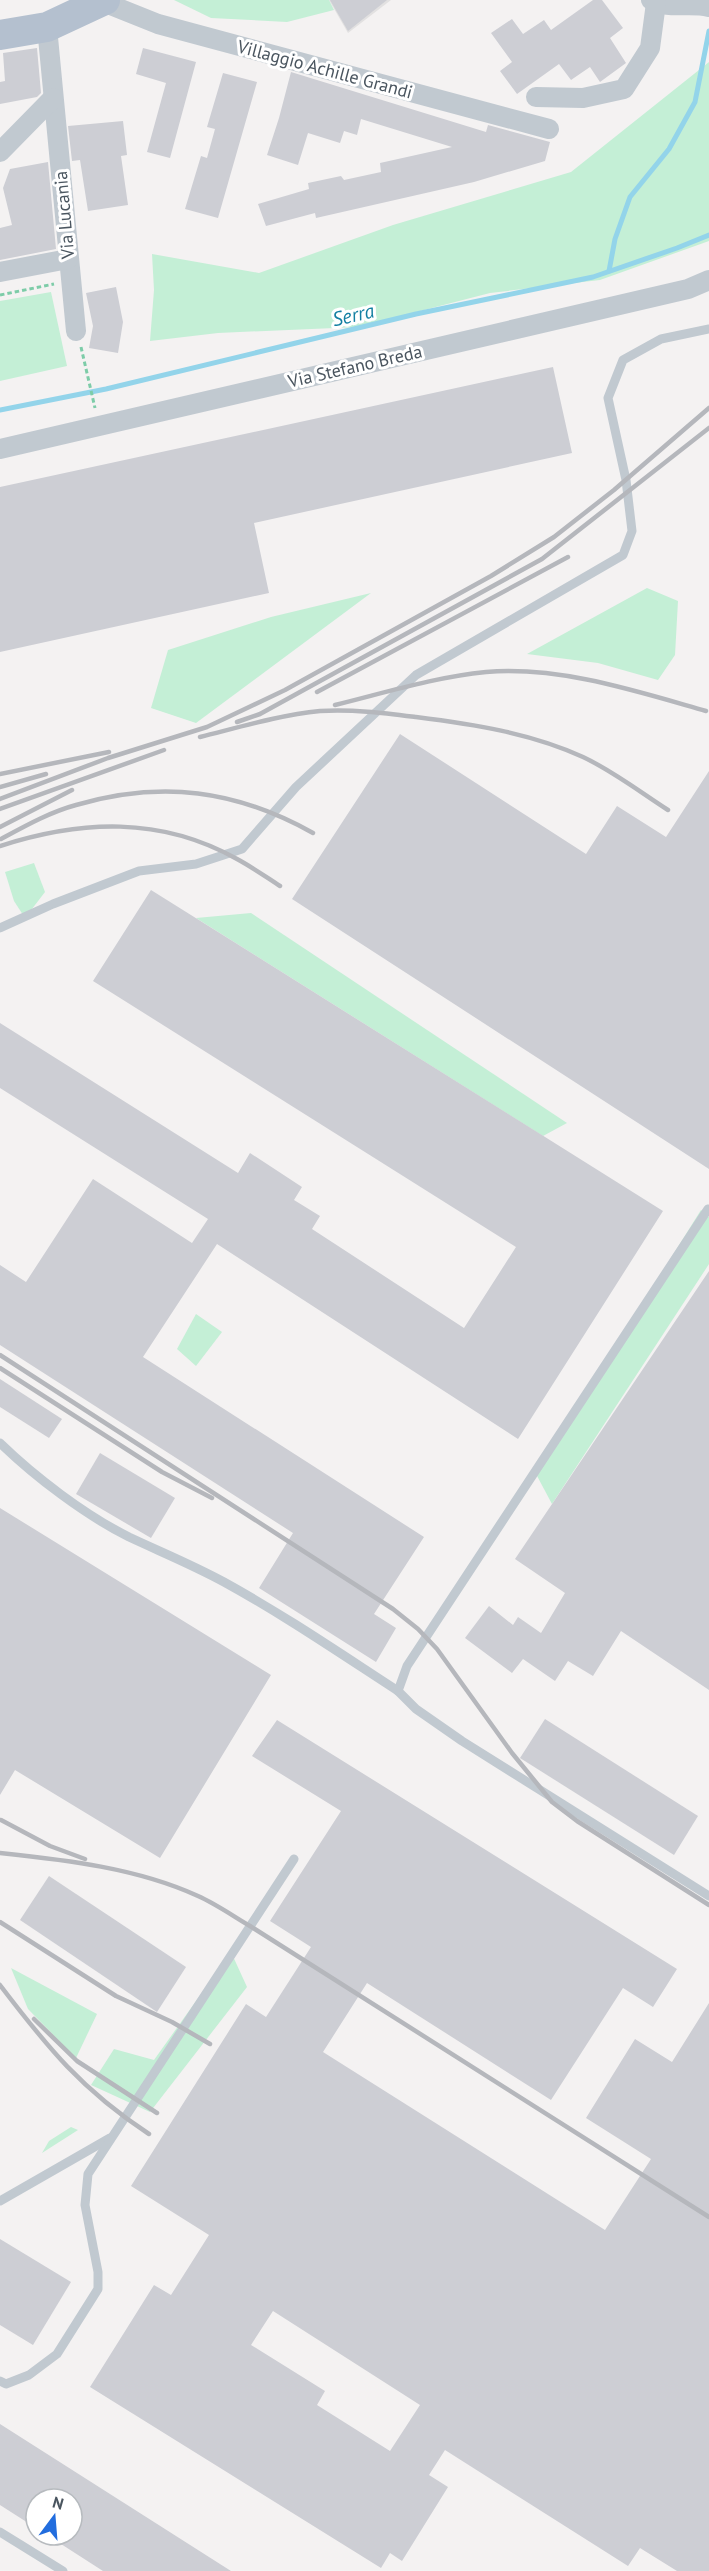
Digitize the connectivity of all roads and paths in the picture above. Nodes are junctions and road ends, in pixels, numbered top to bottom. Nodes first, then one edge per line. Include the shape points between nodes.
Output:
1 (104, 1) edge
2 (653, 2) edge
3 (709, 6) edge
4 (47, 27) junction
5 (0, 35) edge
6 (536, 97) dead end
7 (53, 98) junction
8 (549, 129) dead end
9 (0, 152) edge
10 (68, 259) junction
11 (0, 272) edge
12 (709, 280) edge
13 (70, 281) junction
14 (0, 295) edge
15 (709, 329) edge
16 (76, 331) dead end
17 (86, 365) dead end
18 (96, 416) dead end
19 (0, 449) edge
20 (0, 928) edge
21 (708, 1209) edge
22 (0, 1443) edge
23 (398, 1691) junction
24 (294, 1859) dead end
25 (709, 1896) edge
26 (112, 2137) junction
27 (0, 2201) edge
28 (0, 2381) edge
29 (0, 2532) edge
30 (63, 2571) edge

1 - 4 main road
1 - 8 street, Villaggio Achille Grandi via 158,24
2 - 3 street via 661,6
2 - 6 street via 650,48 624,89 584,98
4 - 5 main road
4 - 7 street, Via Lucania
7 - 9 street
7 - 10 street, Via Lucania
10 - 11 street
10 - 13 street, Via Lucania
12 - 19 street, Via Stefano Breda
13 - 14 path
13 - 16 street, Via Lucania
15 - 20 lane via 661,339 623,360 608,398 633,531 623,555 416,675 296,787 242,849 196,864 139,871
17 - 18 path
21 - 23 lane via 407,1666
22 - 23 lane via 60,1493 127,1536 255,1599
23 - 25 lane via 462,1741
24 - 26 lane
26 - 27 lane
26 - 28 lane via 88,2174 85,2205 98,2289 57,2354 29,2375 6,2384
29 - 30 lane

